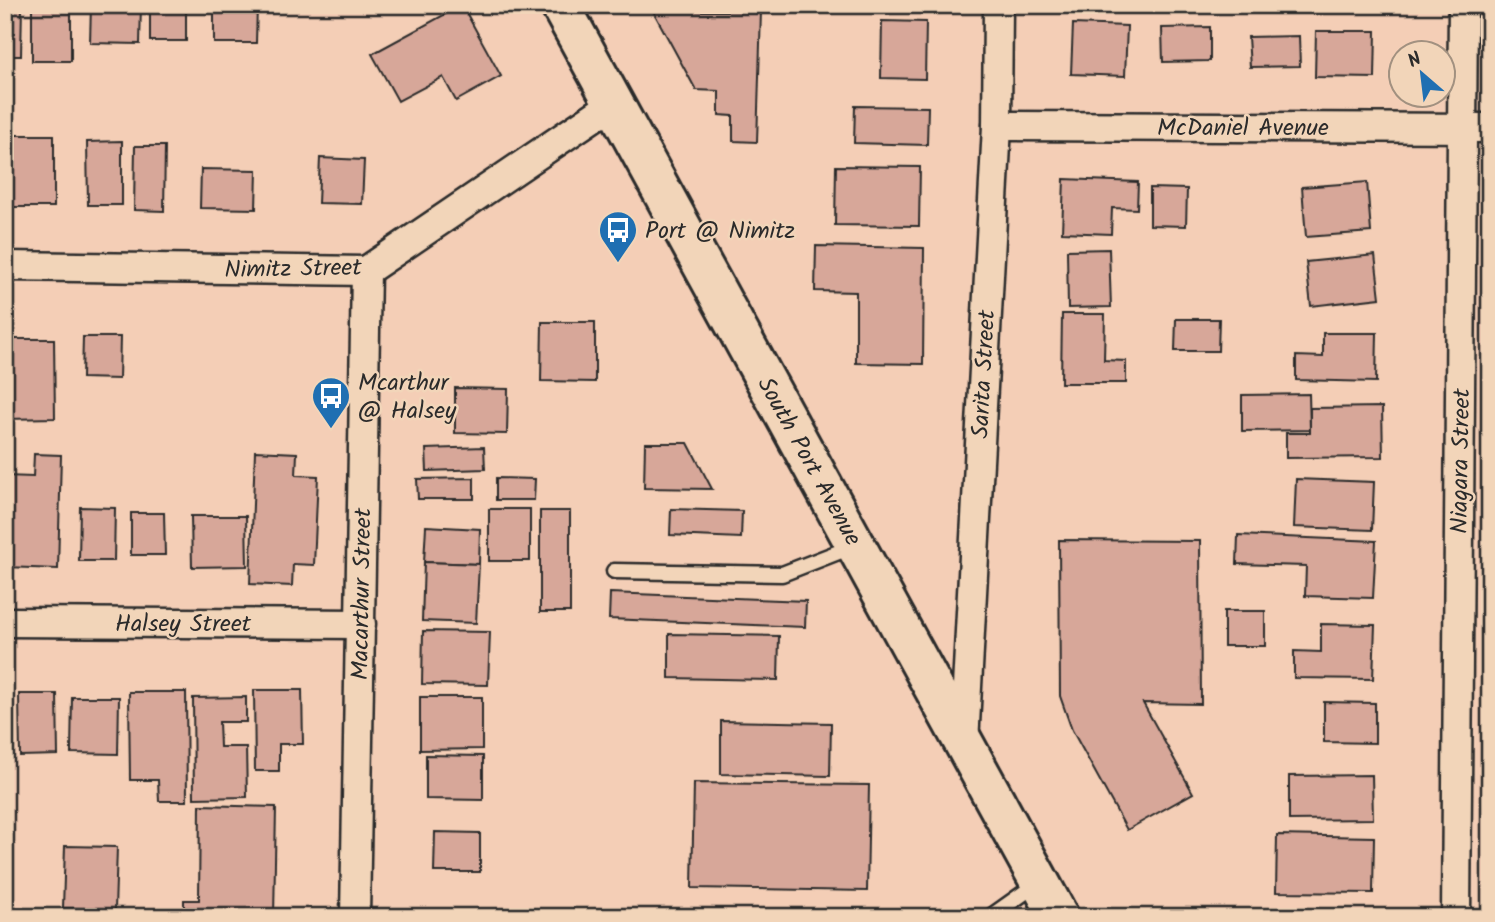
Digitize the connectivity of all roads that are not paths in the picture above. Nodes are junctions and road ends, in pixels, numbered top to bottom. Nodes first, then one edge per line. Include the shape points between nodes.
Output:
1 (560, 5) edge
2 (998, 5) edge
3 (1463, 5) edge
4 (614, 103) junction
5 (997, 126) junction
6 (1476, 128) edge
7 (5, 266) edge
8 (366, 271) junction
9 (856, 545) junction
10 (614, 571) dead end
11 (5, 622) edge
12 (360, 624) junction
13 (964, 743) junction
14 (1040, 882) junction
15 (355, 917) edge
16 (990, 917) edge
17 (1059, 917) edge
18 (1456, 917) edge

1 - 4 main road, South Port Avenue
2 - 5 street, Sarita Street
3 - 6 street, Niagara Street
4 - 8 street, Nimitz Street
4 - 9 main road, South Port Avenue
5 - 6 street, McDaniel Avenue
5 - 13 street, Sarita Street
6 - 18 street, Niagara Street
7 - 8 street, Nimitz Street
8 - 12 street, Macarthur Street
9 - 10 lane via 782,573
9 - 13 main road, South Port Avenue
11 - 12 street, Halsey Street
12 - 15 street, Macarthur Street
13 - 14 main road, South Port Avenue
14 - 16 lane
14 - 17 main road, South Port Avenue

